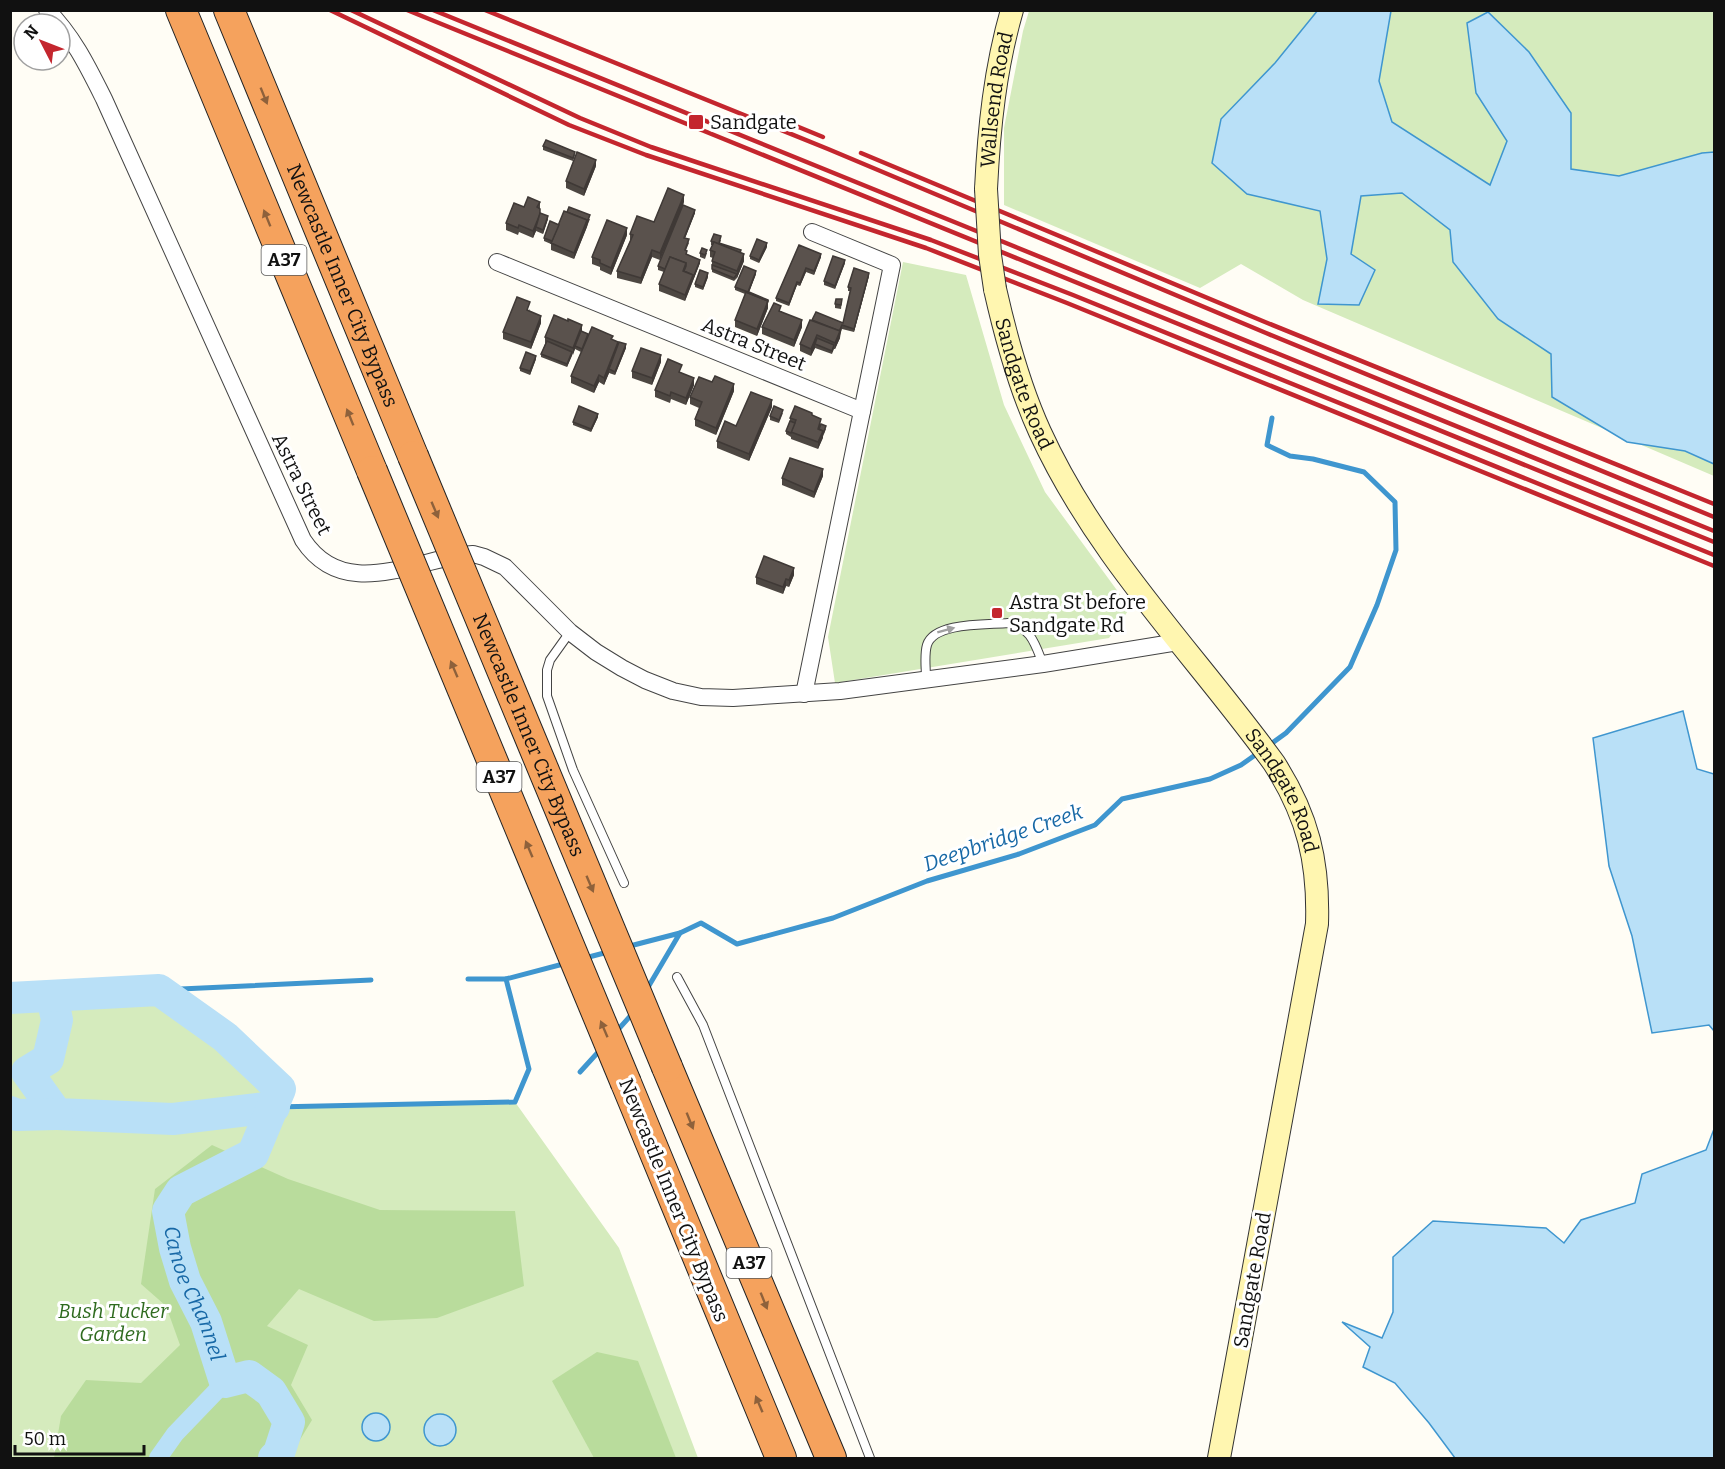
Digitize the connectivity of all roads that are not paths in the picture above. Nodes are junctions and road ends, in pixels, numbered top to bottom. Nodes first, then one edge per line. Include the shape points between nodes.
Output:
1 (46, 10) edge
2 (182, 10) edge
3 (229, 10) edge
4 (1012, 10) edge
5 (986, 189) joint
6 (812, 232) dead end
7 (497, 262) dead end
8 (862, 411) junction
9 (570, 632) junction
10 (1178, 642) junction
11 (1042, 664) junction
12 (926, 678) junction
13 (804, 694) junction
14 (624, 883) dead end
15 (677, 977) dead end
16 (782, 1458) edge
17 (831, 1458) edge
18 (870, 1458) edge
19 (1219, 1458) edge

1 - 9 street, Astra Street via 76,46 104,99 309,550 330,566 353,574 380,573 454,556 484,557 505,567
16 -> 2 highway, Newcastle Inner City Bypass / A37, bridge
3 -> 17 highway, Newcastle Inner City Bypass / A37, bridge
4 - 5 main road, Wallsend Road via 991,108
5 - 10 main road, Sandgate Road, bridge via 995,289 1007,341 1040,432 1079,504
6 - 8 street via 892,265
7 - 8 street, Astra Street
8 - 13 street
9 - 13 street, Astra Street via 621,668 673,691 712,698
9 - 14 lane via 550,660 547,696 573,770
10 - 11 street, Astra Street
10 - 19 main road, Sandgate Road via 1253,733 1288,785 1310,838 1318,895 1317,924
11 - 12 street, Astra Street
12 -> 11 lane via 930,640 947,628 1016,625 1034,640
12 - 13 street, Astra Street
15 - 18 lane via 703,1025

